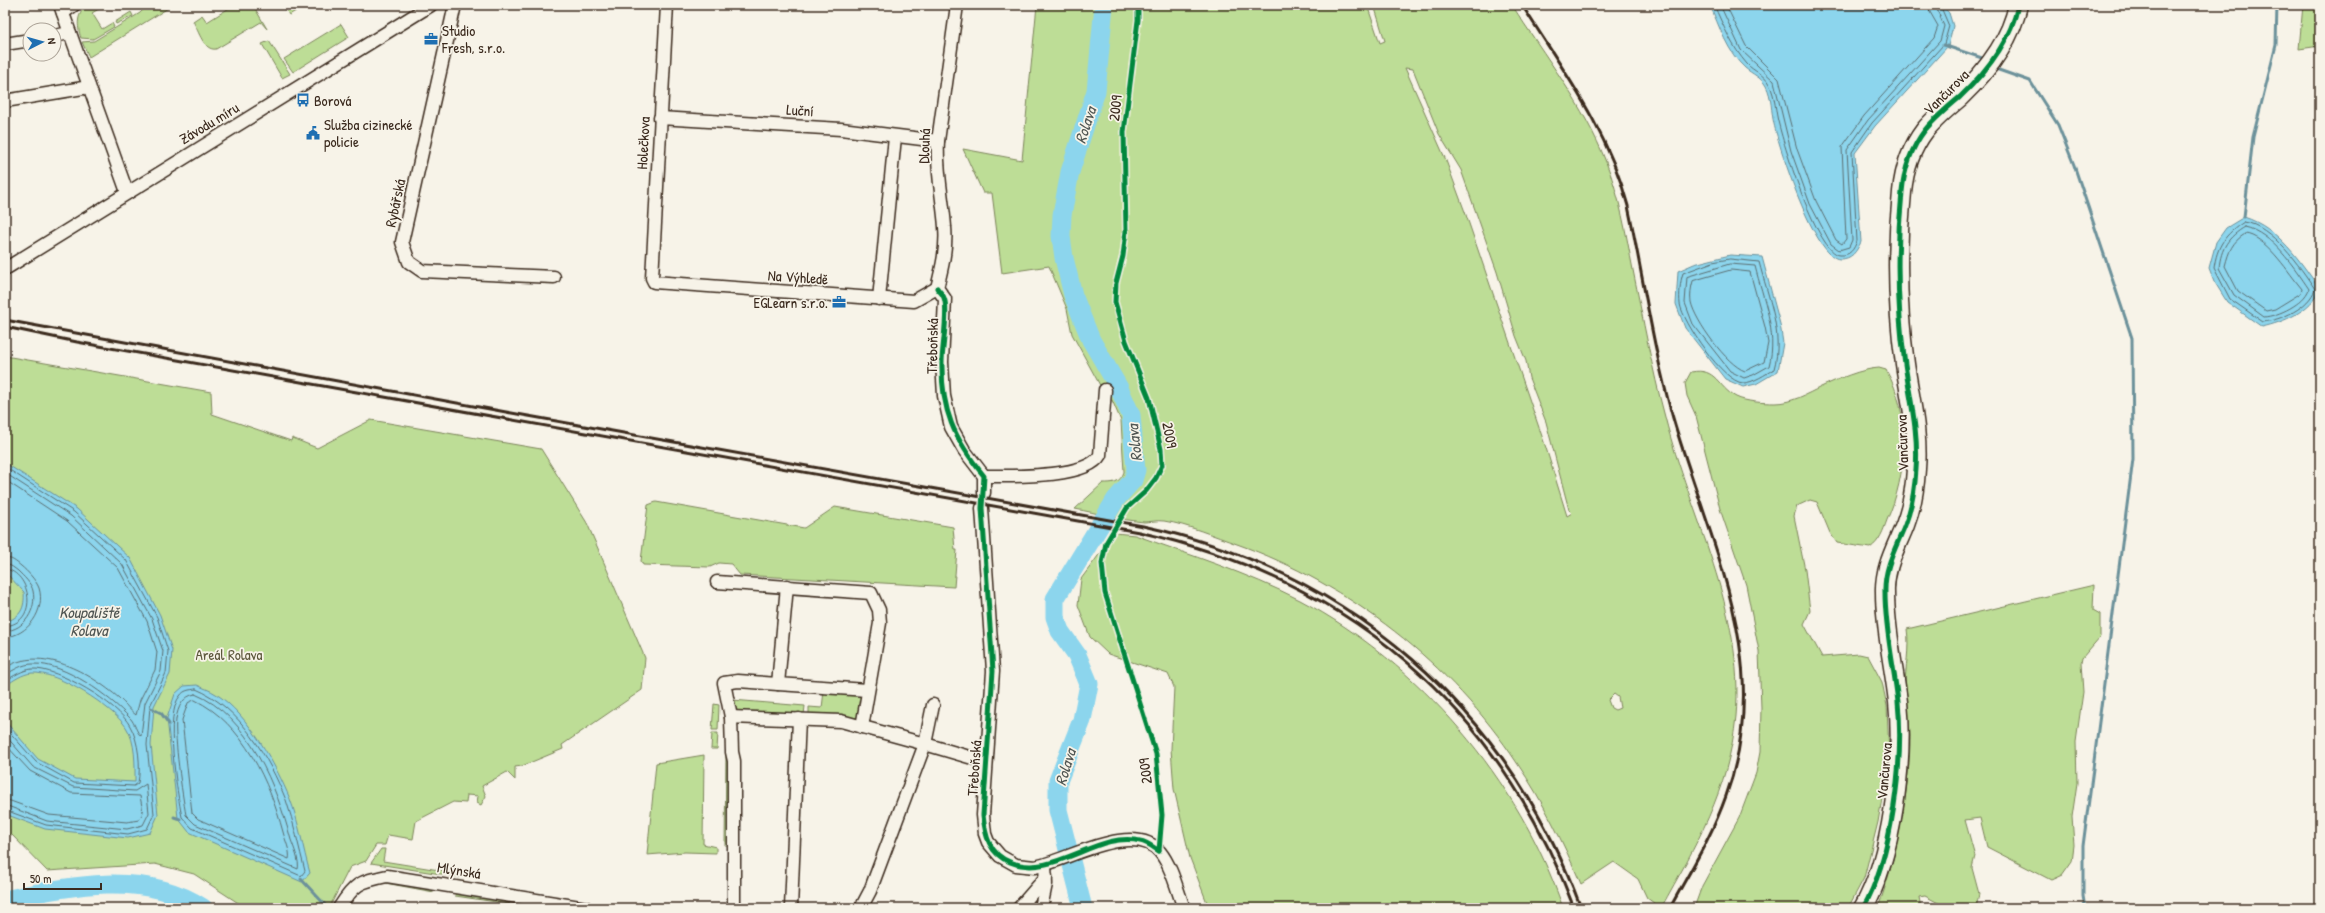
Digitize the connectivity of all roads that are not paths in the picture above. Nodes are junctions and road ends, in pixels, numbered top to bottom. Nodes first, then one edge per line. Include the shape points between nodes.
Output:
1 (74, 5) edge
2 (455, 5) edge
3 (667, 5) edge
4 (957, 5) edge
5 (2018, 5) edge
6 (428, 6) edge
7 (62, 9) edge
8 (70, 33) junction
9 (62, 34) edge
10 (22, 41) edge
11 (5, 44) edge
12 (89, 87) junction
13 (5, 102) edge
14 (660, 118) junction
15 (895, 137) junction
16 (938, 141) junction
17 (127, 192) junction
18 (5, 269) edge
19 (554, 277) dead end
20 (654, 282) joint
21 (937, 288) junction
22 (879, 299) junction
23 (1105, 390) dead end
24 (984, 476) junction
25 (984, 493) dead end
26 (982, 508) dead end
27 (717, 582) dead end
28 (788, 586) junction
29 (778, 684) junction
30 (867, 690) junction
31 (933, 705) dead end
32 (731, 717) junction
33 (799, 719) junction
34 (862, 727) junction
35 (925, 744) junction
36 (986, 762) junction
37 (1046, 871) junction
38 (339, 908) edge
39 (586, 908) edge
40 (734, 908) edge
41 (791, 908) edge
42 (861, 908) edge
43 (1019, 908) edge
44 (1041, 908) edge
45 (1184, 908) edge
46 (1863, 908) edge

1 - 7 street
2 - 19 street, Rybářská via 402,242 409,262 422,271
3 - 14 street, Holečkova
4 - 16 street, Dlouhá
5 - 46 street, Vančurova via 2015,19 2005,40 1986,69 1932,122 1920,139 1909,161 1904,181 1899,296 1905,365 1916,432 1916,469 1909,513 1889,561 1885,583 1898,704 1898,775 1880,865
6 - 17 street, Závodu míru
7 - 8 street
8 - 9 street
8 - 12 street
10 - 11 street
12 - 13 street
12 - 17 street
14 - 15 street, Luční via 841,129
14 - 20 street, Holečkova via 652,278
15 - 16 street, Luční
15 - 22 street
16 - 21 street, Dlouhá via 937,156 945,229 944,259
17 - 18 street, Závodu míru
20 - 22 street, Na Výhledě
21 - 22 street, Na Výhledě via 914,301
21 - 24 street, Třeboňská via 945,298 942,362 944,396 951,427 964,450
23 - 24 street via 1100,455 1093,463 1075,470
24 - 25 street
26 - 36 street, Třeboňská via 993,671
27 - 28 street
28 - 29 street
28 - 30 street via 871,593 879,610 880,623
29 - 30 street
29 - 32 street via 738,681 724,683
30 - 34 street
31 - 35 street
32 - 33 street, Třeboňská
32 - 40 street via 734,762
33 - 34 street, Třeboňská via 841,721
33 - 41 street
34 - 35 street, Třeboňská
35 - 36 street, Třeboňská
35 - 42 street via 870,891
36 - 37 street, Třeboňská via 982,815 988,842 1000,856 1016,864
37 - 43 street
37 - 44 street
37 - 45 street, Třeboňská via 1057,860 1080,852 1119,840 1140,841 1150,844 1159,851 1169,868
38 - 39 street, Mlýnská via 359,882 387,876

